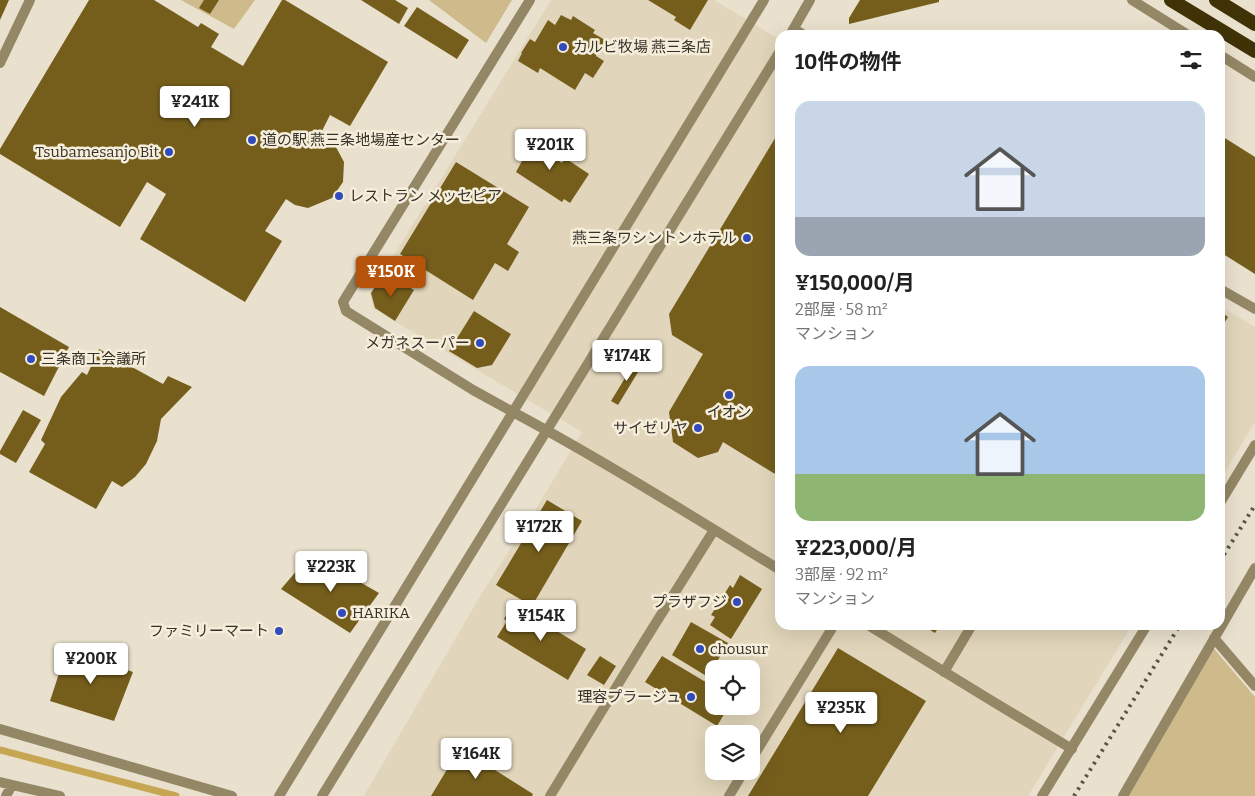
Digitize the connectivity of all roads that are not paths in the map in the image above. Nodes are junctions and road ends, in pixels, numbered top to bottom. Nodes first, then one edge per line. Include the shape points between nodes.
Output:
1 (30, 0) edge
2 (530, 0) edge
3 (810, 0) edge
4 (1132, 0) edge
5 (1171, 0) edge
6 (1216, 0) edge
7 (762, 1) edge
8 (1255, 24) edge
9 (793, 30) edge
10 (1180, 30) edge
11 (1220, 30) edge
12 (1225, 33) edge
13 (1255, 51) edge
14 (1225, 58) edge
15 (775, 59) edge
16 (0, 63) edge
17 (1255, 77) edge
18 (1225, 292) edge
19 (1255, 309) edge
20 (513, 412) junction
21 (547, 430) junction
22 (1255, 445) edge
23 (1225, 496) edge
24 (714, 530) junction
25 (775, 567) edge
26 (1255, 568) edge
27 (1225, 619) edge
28 (831, 630) edge
29 (876, 630) edge
30 (969, 630) edge
31 (1144, 630) edge
32 (1219, 630) edge
33 (1214, 638) junction
34 (944, 672) junction
35 (1255, 686) edge
36 (0, 729) edge
37 (760, 745) edge
38 (1072, 748) junction
39 (739, 780) edge
40 (0, 782) edge
41 (12, 785) junction
42 (6, 796) edge
43 (60, 796) edge
44 (232, 796) edge
45 (279, 796) edge
46 (322, 796) edge
47 (550, 796) edge
48 (729, 796) edge
49 (1042, 796) edge
50 (1122, 796) edge

1 - 16 street
2 - 20 street via 343,302 346,311
3 - 9 street
4 - 10 street
5 - 11 highway
6 - 8 highway
7 - 20 street
12 - 13 highway
14 - 17 street
15 - 21 street
18 - 19 street
20 - 21 street
20 - 45 street
21 - 24 street
21 - 46 street
22 - 23 street
24 - 25 street
24 - 47 street
26 - 27 street
28 - 37 street
29 - 34 street
30 - 34 street
31 - 38 street
32 - 33 street
33 - 35 street
33 - 50 street
34 - 38 street
36 - 44 street
38 - 49 street
39 - 48 street
40 - 41 street
41 - 42 street
41 - 43 street

